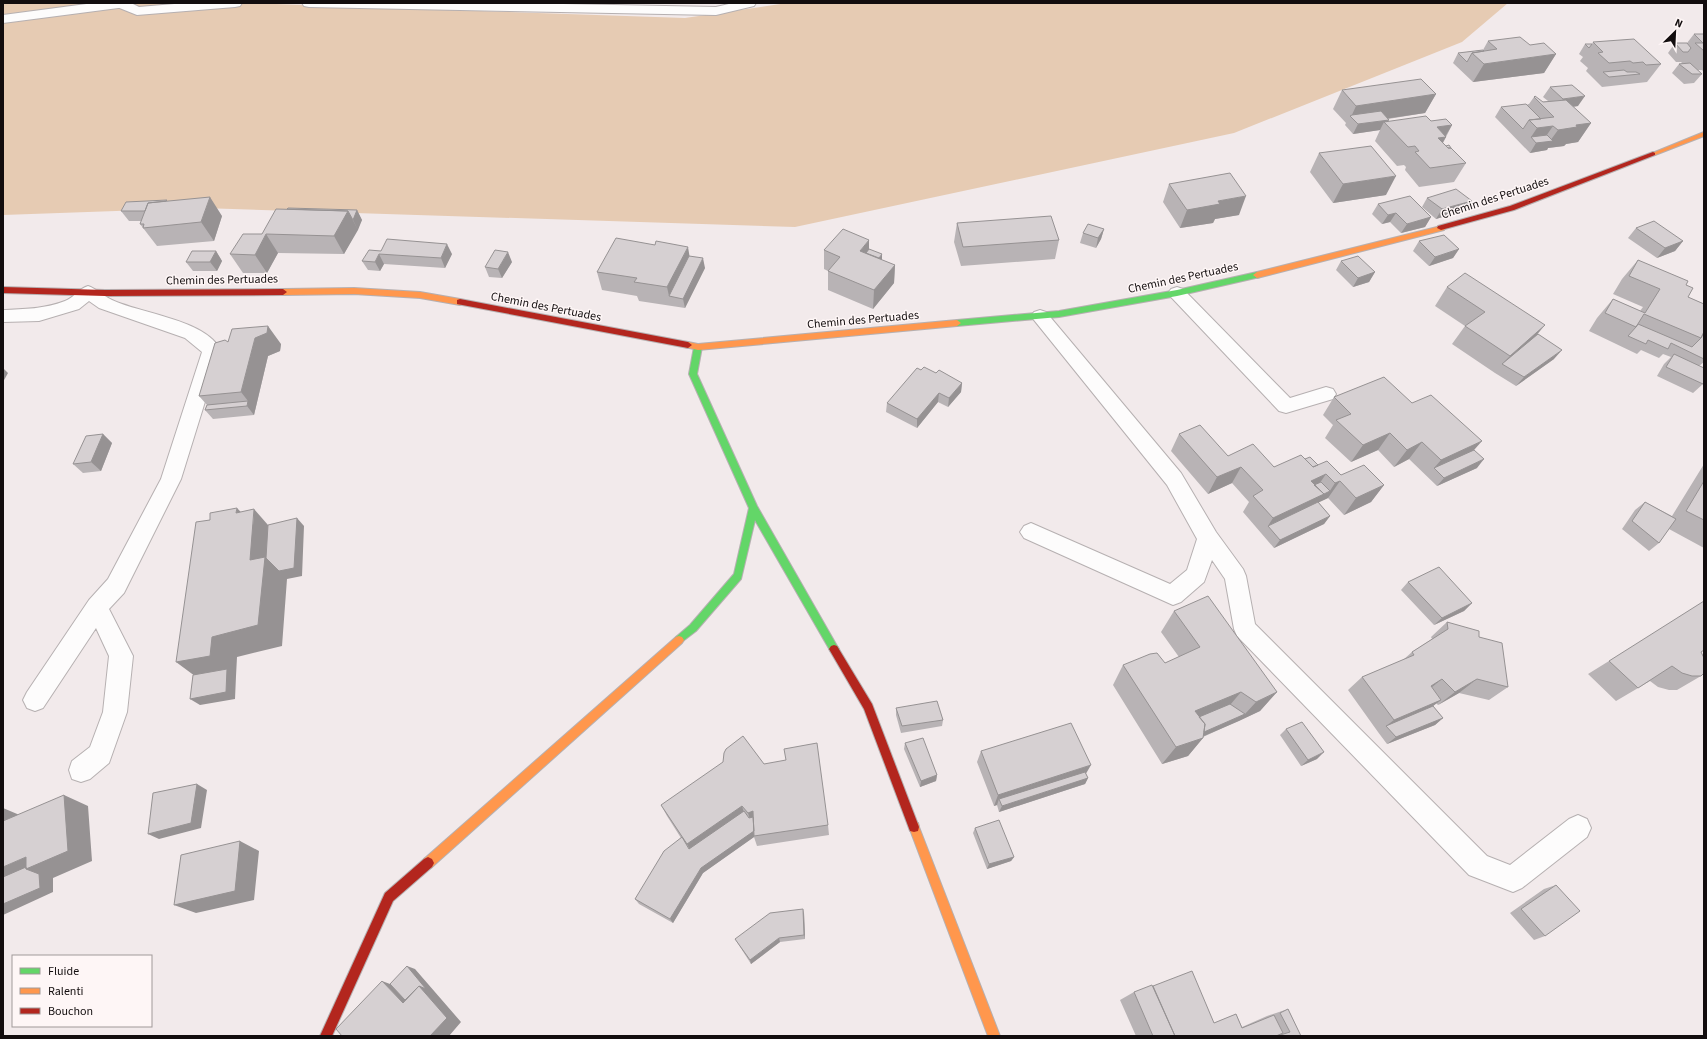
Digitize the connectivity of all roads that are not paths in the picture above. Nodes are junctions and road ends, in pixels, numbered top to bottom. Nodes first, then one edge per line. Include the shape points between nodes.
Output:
1 (124, 3) edge
2 (235, 3) edge
3 (309, 3) edge
4 (749, 3) edge
5 (3, 19) edge
6 (1704, 134) edge
7 (3, 290) edge
8 (88, 292) junction
9 (1177, 293) junction
10 (3, 316) edge
11 (1040, 316) junction
12 (698, 347) junction
13 (1326, 394) dead end
14 (753, 508) junction
15 (1031, 532) dead end
16 (1208, 538) junction
17 (97, 607) junction
18 (35, 700) dead end
19 (81, 770) dead end
20 (1578, 828) dead end
21 (326, 1036) edge
22 (994, 1036) edge

1 - 2 lane via 136,12
1 - 5 street
3 - 4 lane via 716,11
6 - 9 street, Chemin des Pertuades via 1512,208 1304,264
7 - 8 street, Chemin des Pertuades
8 - 10 lane via 73,305 39,315
8 - 12 street, Chemin des Pertuades via 354,291 420,296
8 - 17 lane via 104,304 191,333 212,350 171,479 116,586
9 - 11 street, Chemin des Pertuades
9 - 13 lane via 1286,406
11 - 12 street, Chemin des Pertuades
11 - 16 lane via 1174,479
12 - 14 street via 693,374
14 - 21 street via 738,576 693,628 389,897
14 - 22 street via 868,707
15 - 16 lane via 1173,595 1196,575
16 - 20 lane via 1235,576 1244,629 1478,866 1513,879
17 - 18 lane
17 - 19 lane via 120,656 115,712 100,754

